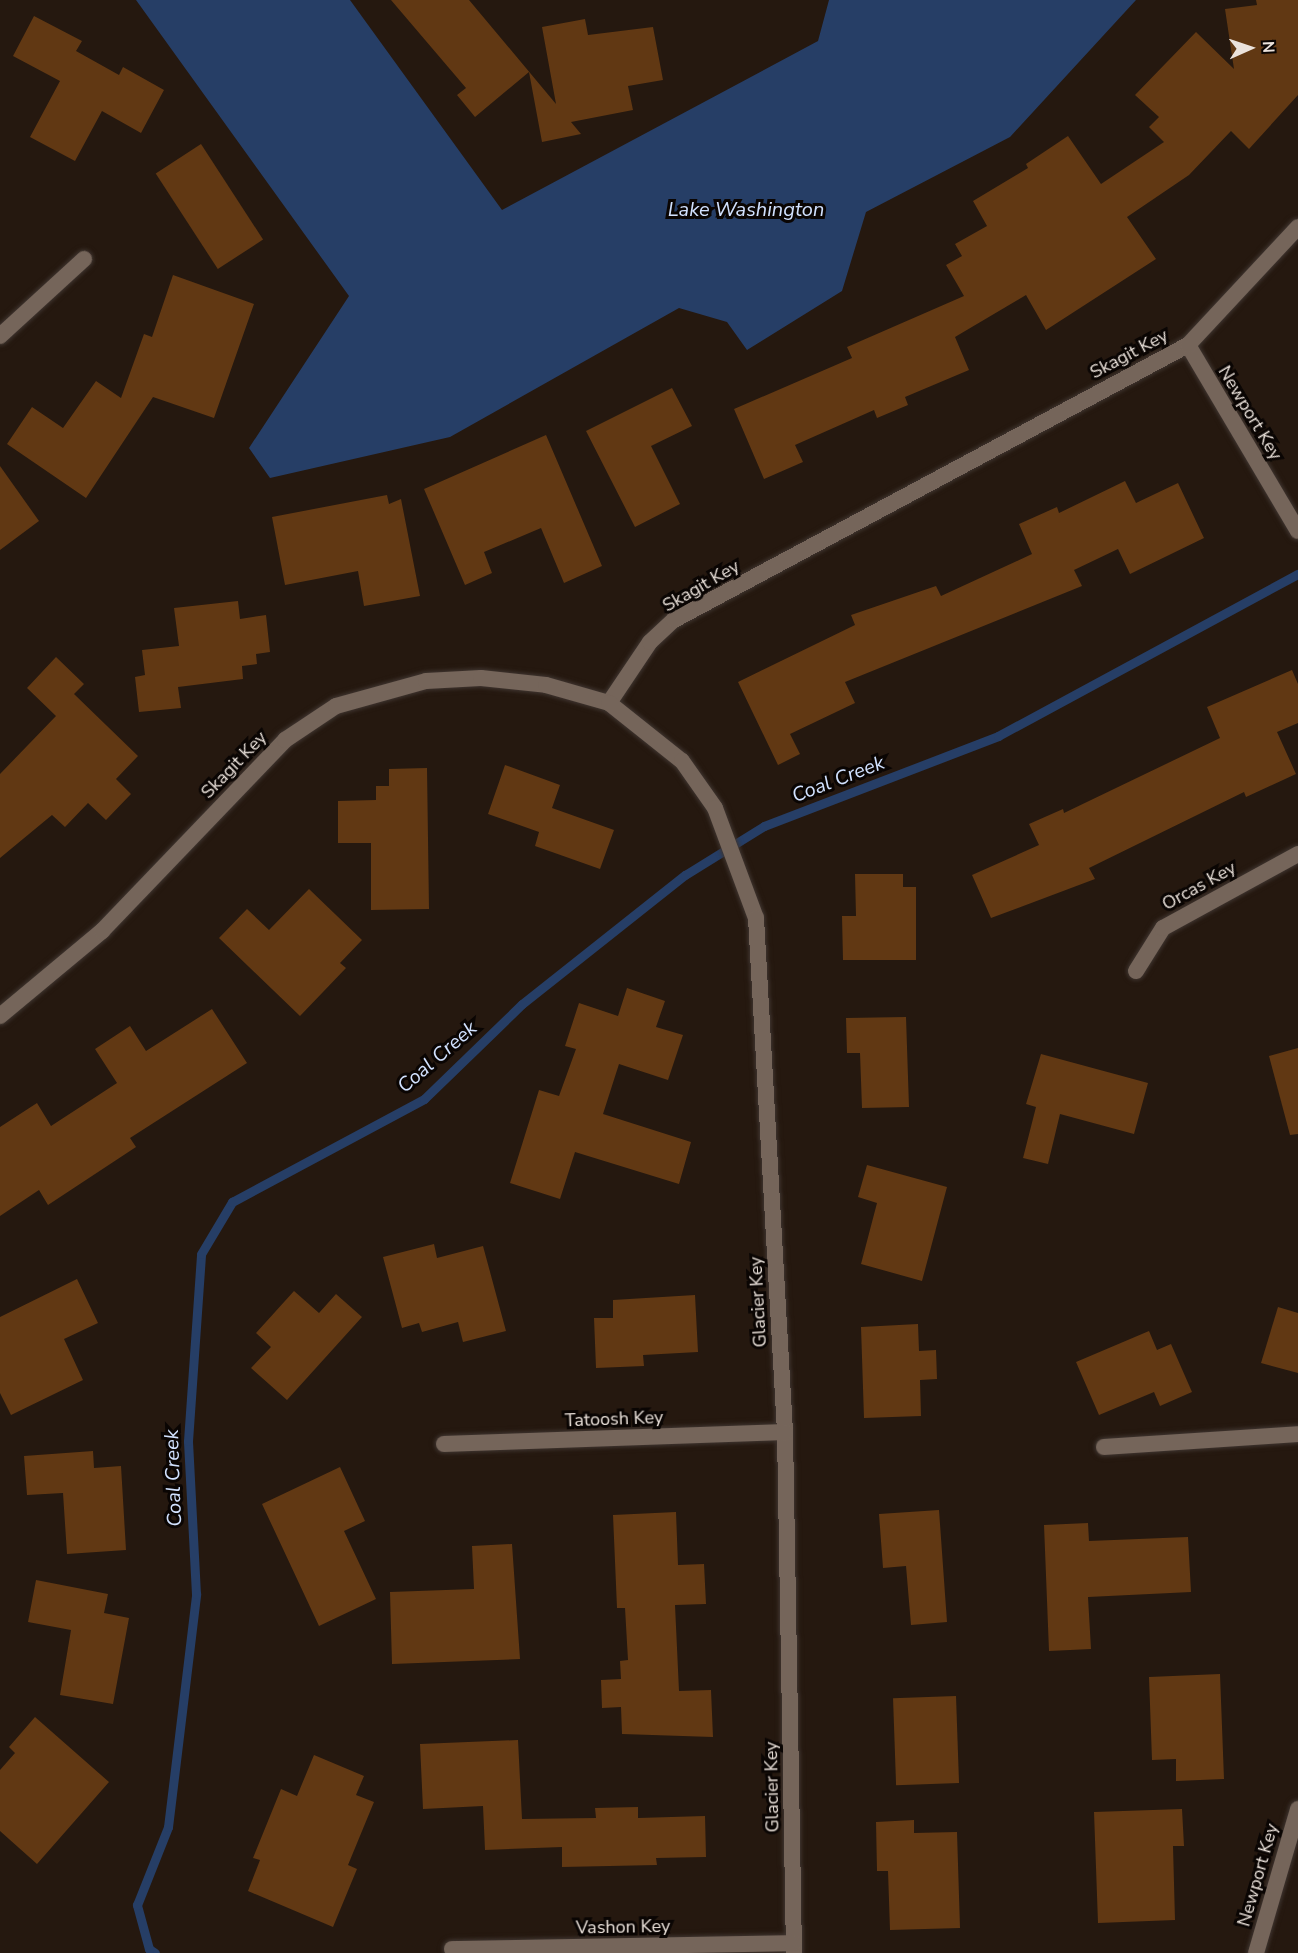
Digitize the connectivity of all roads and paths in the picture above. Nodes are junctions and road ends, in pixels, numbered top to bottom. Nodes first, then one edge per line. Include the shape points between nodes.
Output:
1 (1298, 226) edge
2 (84, 259) dead end
3 (0, 336) edge
4 (1188, 345) junction
5 (1298, 531) edge
6 (609, 703) junction
7 (1298, 854) edge
8 (1136, 971) dead end
9 (0, 1016) edge
10 (785, 1432) junction
11 (1298, 1434) edge
12 (444, 1444) dead end
13 (1104, 1447) dead end
14 (1298, 1809) edge
15 (794, 1948) edge
16 (452, 1949) dead end
17 (1256, 1953) edge

1 - 4 street, Skagit Key
2 - 3 street
4 - 5 street, Newport Key
4 - 6 street, Skagit Key via 674,621 650,642
6 - 9 street, Skagit Key via 546,685 481,678 414,683 336,706 285,740 102,931
6 - 10 street, Glacier Key via 682,762 721,821 740,864 756,918
7 - 8 street, Orcas Key via 1163,928
10 - 12 street, Tatoosh Key
10 - 15 street, Glacier Key
11 - 13 street
14 - 17 street, Newport Key
15 - 16 street, Vashon Key

